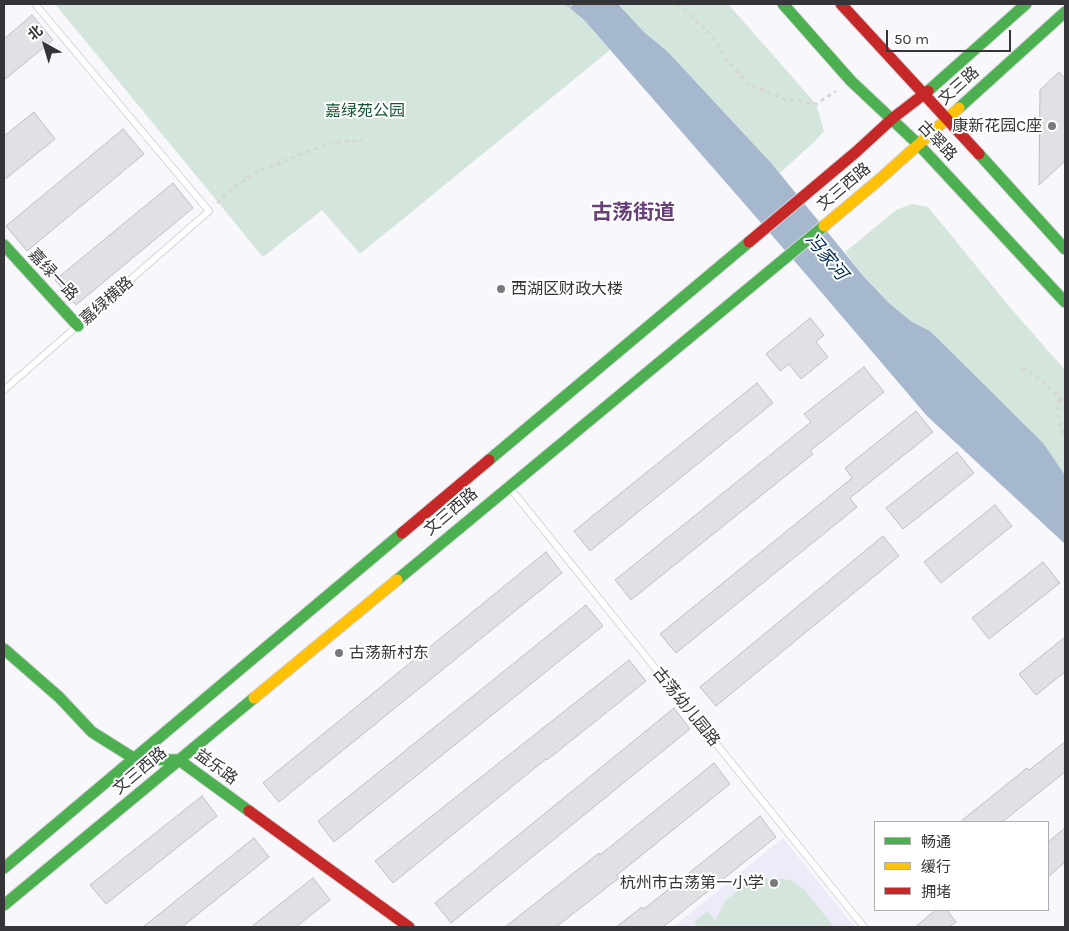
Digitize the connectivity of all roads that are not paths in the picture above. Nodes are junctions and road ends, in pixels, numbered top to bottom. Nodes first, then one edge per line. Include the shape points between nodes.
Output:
1 (35, 4) edge
2 (783, 4) edge
3 (841, 4) edge
4 (1026, 4) edge
5 (1065, 12) edge
6 (924, 94) junction
7 (893, 118) junction
8 (948, 119) junction
9 (919, 145) junction
10 (4, 246) edge
11 (1065, 249) edge
12 (1065, 302) edge
13 (78, 326) junction
14 (4, 390) edge
15 (508, 486) junction
16 (4, 649) edge
17 (135, 759) junction
18 (179, 760) junction
19 (4, 868) edge
20 (4, 905) edge
21 (409, 927) edge
22 (864, 927) edge

1 - 13 lane, 嘉绿横路 via 209,211
2 - 7 main road, 古翠路 via 851,81
3 - 6 main road, 古翠路
4 - 6 main road, 文三路
5 - 8 main road, 文三路
6 - 7 main road, 文三路
6 - 8 main road, 古翠路
7 - 9 main road, 古翠路
7 - 17 main road, 文三西路
8 - 9 main road, 文三路
8 - 11 main road, 古翠路
9 - 12 main road, 古翠路
9 - 15 main road, 文三西路
10 - 13 main road, 嘉绿一路
13 - 14 lane, 嘉绿横路
15 - 18 main road, 文三西路
15 - 22 lane, 古荡幼儿园路
16 - 17 main road via 59,697 92,732
17 - 18 main road, 益乐路
17 - 19 main road, 文三西路
18 - 20 main road, 文三西路
18 - 21 main road, 益乐路

